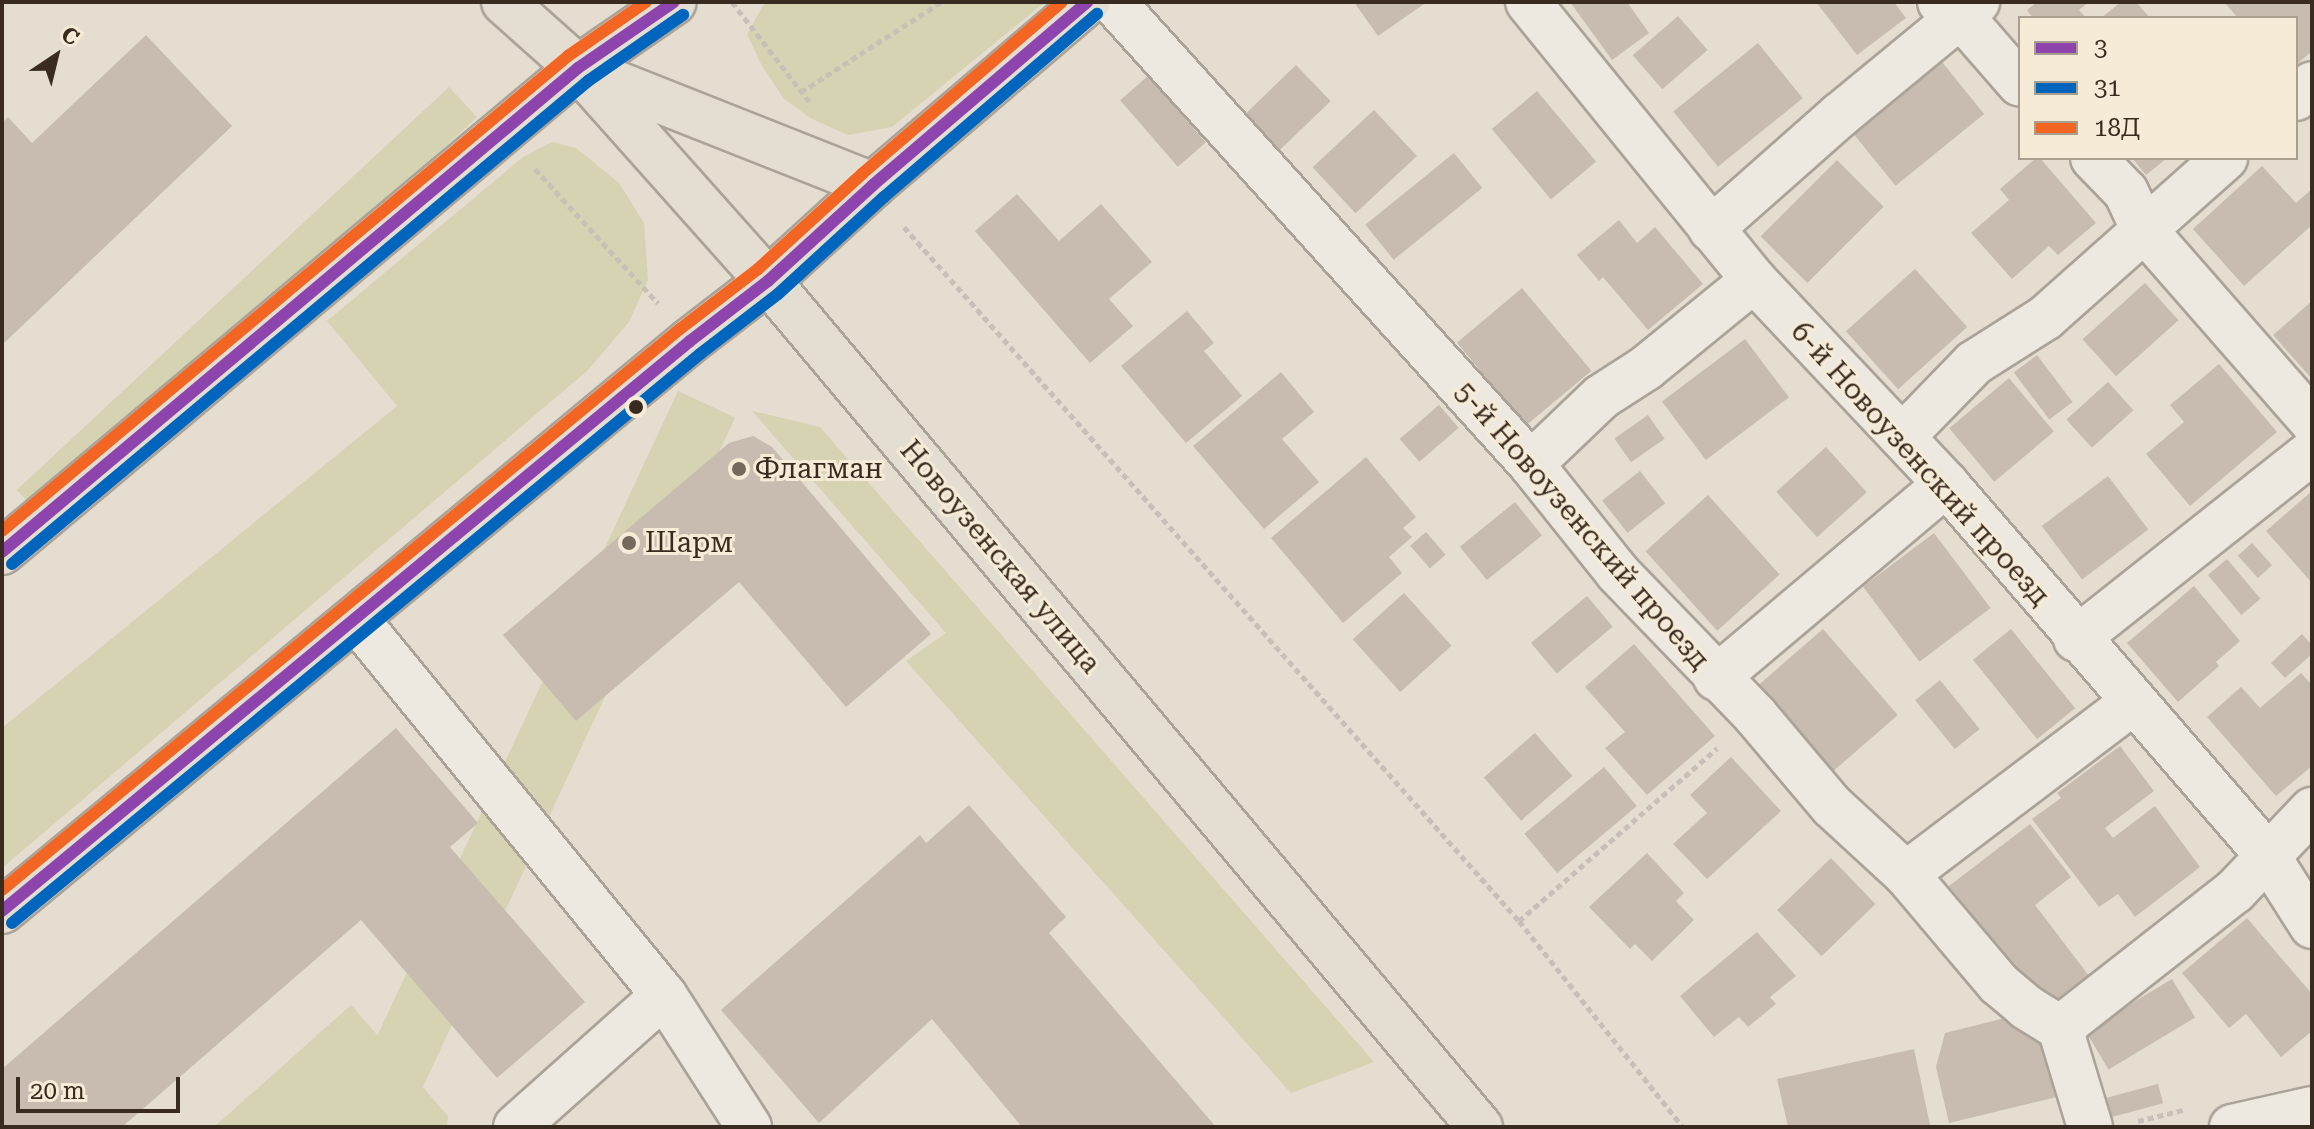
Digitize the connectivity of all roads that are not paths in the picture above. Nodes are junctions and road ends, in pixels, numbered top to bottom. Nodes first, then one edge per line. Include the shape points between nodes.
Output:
1 (504, 2) edge
2 (674, 2) edge
3 (1087, 2) edge
4 (1113, 2) edge
5 (1528, 2) edge
6 (1959, 6) edge
7 (578, 68) junction
8 (2018, 81) edge
9 (2095, 160) edge
10 (2223, 160) edge
11 (873, 185) junction
12 (2143, 228) junction
13 (1711, 229) junction
14 (1754, 280) junction
15 (768, 281) junction
16 (2312, 421) edge
17 (1903, 436) junction
18 (2312, 452) edge
19 (1531, 464) junction
20 (1946, 484) junction
21 (2, 552) edge
22 (356, 619) junction
23 (2076, 639) junction
24 (1716, 678) junction
25 (2132, 703) junction
26 (2312, 810) edge
27 (2267, 855) junction
28 (1906, 874) junction
29 (2, 911) edge
30 (2312, 926) edge
31 (664, 995) junction
32 (2060, 1028) junction
33 (2312, 1109) edge
34 (516, 1127) edge
35 (749, 1127) edge
36 (1480, 1127) edge
37 (2090, 1127) edge
38 (2232, 1127) edge

1 - 7 main road, Новоузенская улица
2 - 7 main road
3 - 11 main road
4 - 19 street, 5-й Новоузенский проезд
5 - 13 street, 6-й Новоузенский проезд
6 - 8 street
6 - 13 street
7 - 11 main road
7 - 15 main road, Новоузенская улица
7 - 21 main road
9 - 12 street via 2126,192
10 - 12 street
11 - 15 main road
12 - 16 street
12 - 17 street via 2045,318 1974,363
13 - 14 street, 6-й Новоузенский проезд
14 - 17 street, 6-й Новоузенский проезд
14 - 19 street via 1646,368 1601,397
15 - 22 main road
15 - 36 main road, Новоузенская улица
17 - 20 street, 6-й Новоузенский проезд
18 - 23 street
19 - 24 street, 5-й Новоузенский проезд via 1618,573
20 - 23 street, 6-й Новоузенский проезд
20 - 24 street
22 - 29 main road
22 - 31 street
23 - 25 street, 6-й Новоузенский проезд
24 - 28 street, 5-й Новоузенский проезд via 1755,715 1832,806
25 - 27 street, 6-й Новоузенский проезд
25 - 28 street
26 - 27 street
27 - 30 street, 6-й Новоузенский проезд
27 - 32 street via 2235,891
28 - 32 street, 5-й Новоузенский проезд via 1999,984
31 - 34 street
31 - 35 street
32 - 37 street
33 - 38 street

